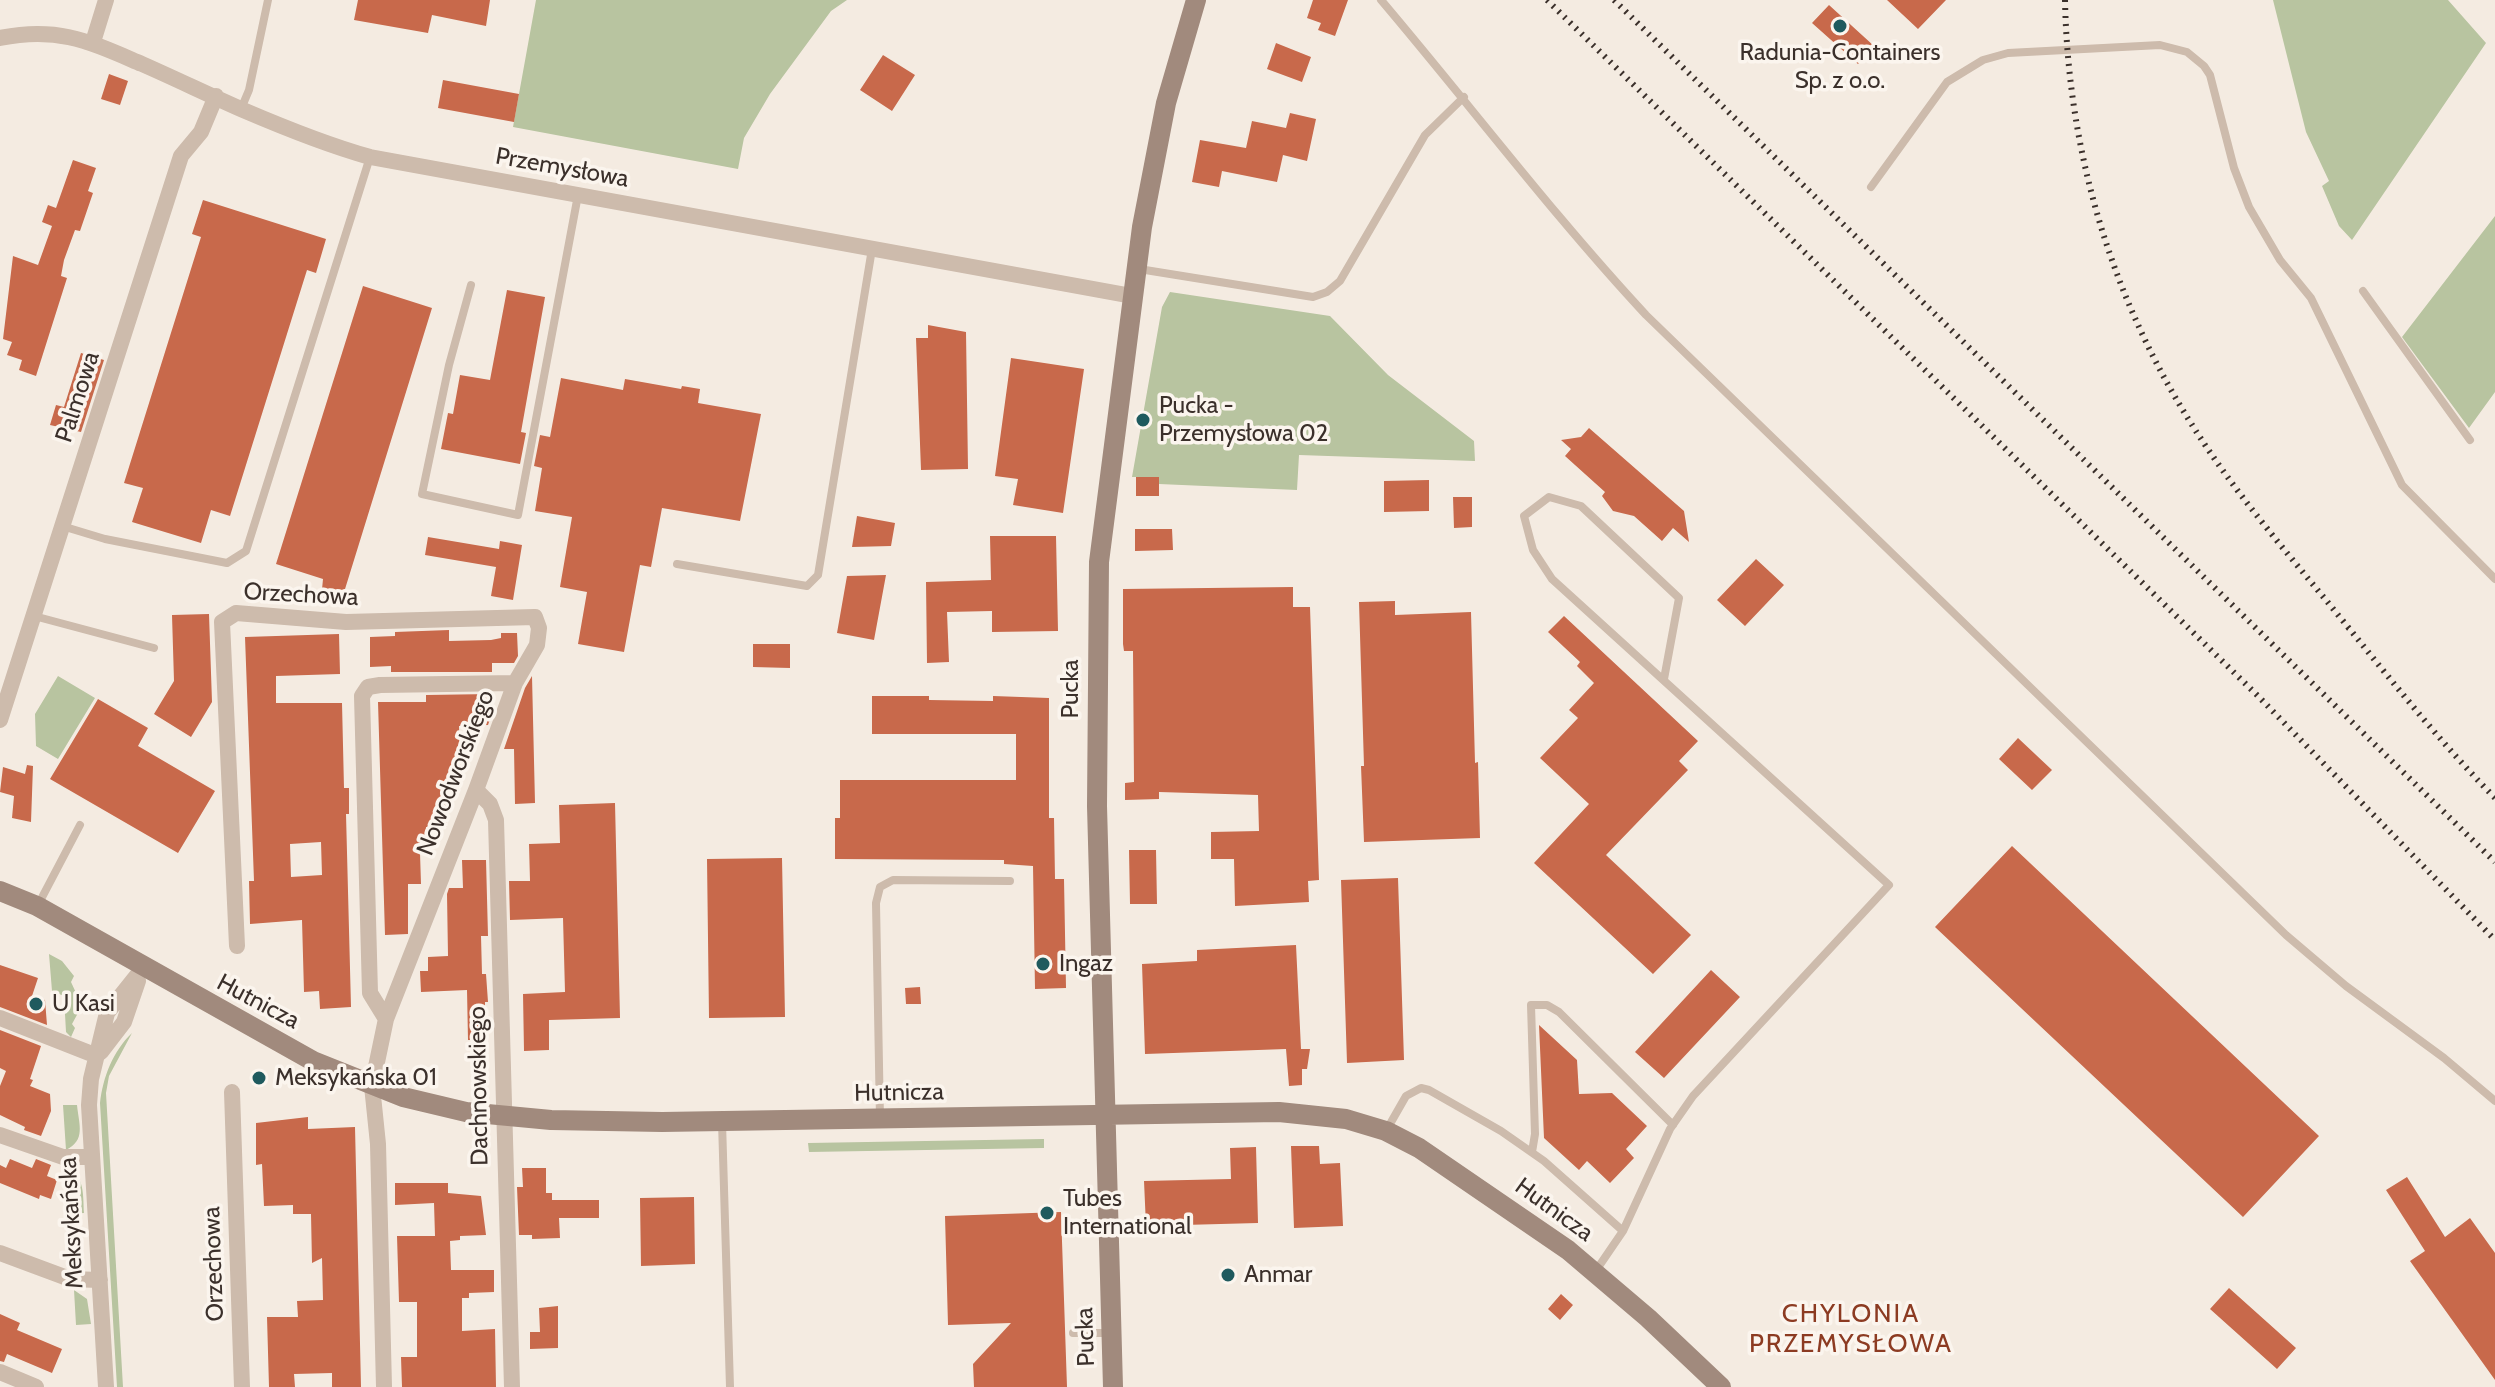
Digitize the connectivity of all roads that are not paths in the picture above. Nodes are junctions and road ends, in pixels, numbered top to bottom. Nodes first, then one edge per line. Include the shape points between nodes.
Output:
1 (106, 0) edge
2 (268, 0) edge
3 (1196, 0) edge
4 (1381, 0) edge
5 (0, 38) edge
6 (93, 42) junction
7 (216, 96) junction
8 (1464, 97) junction
9 (241, 109) junction
10 (370, 157) junction
11 (1871, 187) dead end
12 (578, 195) junction
13 (872, 249) junction
14 (1136, 268) junction
15 (471, 285) dead end
16 (2363, 291) dead end
17 (1132, 296) junction
18 (2470, 440) dead end
19 (62, 526) junction
20 (677, 564) dead end
21 (2495, 579) edge
22 (33, 616) junction
23 (154, 648) dead end
24 (1664, 679) junction
25 (515, 683) junction
26 (0, 720) edge
27 (476, 790) junction
28 (80, 825) dead end
29 (0, 877) edge
30 (1010, 881) dead end
31 (0, 891) edge
32 (37, 906) junction
33 (237, 946) dead end
34 (143, 968) junction
35 (0, 1018) edge
36 (386, 1019) junction
37 (97, 1056) junction
38 (372, 1086) junction
39 (232, 1092) dead end
40 (2495, 1101) edge
41 (1105, 1116) junction
42 (504, 1117) junction
43 (880, 1120) junction
44 (722, 1122) junction
45 (1673, 1125) junction
46 (1386, 1131) junction
47 (0, 1135) edge
48 (1532, 1152) junction
49 (92, 1157) junction
50 (1623, 1231) junction
51 (0, 1253) edge
52 (1595, 1272) junction
53 (100, 1280) junction
54 (1073, 1333) dead end
55 (1112, 1333) junction
56 (0, 1372) edge
57 (36, 1387) edge
58 (106, 1387) edge
59 (242, 1387) edge
60 (384, 1387) edge
61 (512, 1387) edge
62 (730, 1387) edge
63 (1113, 1387) edge
64 (1721, 1387) edge

1 - 6 street
2 - 9 lane
3 - 14 main road, Pucka via 1166,103
4 - 8 lane
5 - 6 street, Przemysłowa via 57,35
6 - 7 street, Przemysłowa
7 - 9 street, Przemysłowa
7 - 19 street, Palmowa via 201,132 181,156
8 - 14 lane via 1425,135 1340,281 1327,292 1313,297
8 - 40 lane via 1582,246 1658,327 2286,935
9 - 10 street, Przemysłowa
10 - 12 street, Przemysłowa
10 - 19 lane via 246,551 227,563
11 - 21 lane via 1947,82 1983,60 2008,53 2117,46 2160,45 2187,52 2210,75 2249,207 2280,260 2311,298 2402,485
12 - 13 street, Przemysłowa
12 - 15 lane via 518,515 422,494
13 - 17 street, Przemysłowa
13 - 20 lane via 818,575 807,586
14 - 17 main road, Pucka
16 - 18 lane
17 - 41 main road, Pucka via 1097,610
19 - 22 street, Palmowa
22 - 23 lane
22 - 26 street, Palmowa
24 - 24 lane via 1552,579 1533,550 1524,516 1549,497 1581,506 1679,598
24 - 45 lane via 1889,885 1693,1096
25 - 27 street, Nowodworskiego
25 - 33 street, Orzechowa via 537,645 535,617 346,622 236,613 222,622
25 - 36 street, Nowodworskiego via 380,685 368,687 362,696 370,993
27 - 36 street, Nowodworskiego
27 - 42 street, Dachnowskiego via 496,820
28 - 32 lane
29 - 32 main road, Hutnicza
30 - 43 lane via 893,880 880,887
31 - 32 main road, Hutnicza
32 - 34 main road, Hutnicza
34 - 37 street, Meksykańska via 107,1013
34 - 38 main road, Hutnicza via 313,1061
35 - 37 street
36 - 38 street, Nowodworskiego
37 - 49 street, Meksykańska via 89,1105
38 - 42 main road, Hutnicza
38 - 60 street, Nowodworskiego
39 - 59 street, Orzechowa
41 - 43 main road, Hutnicza
41 - 46 main road, Hutnicza via 1279,1112 1346,1119
41 - 55 main road, Pucka
42 - 44 main road, Hutnicza
42 - 61 street, Dachnowskiego
43 - 44 main road, Hutnicza
44 - 62 lane
45 - 48 lane via 1559,1012 1531,1005
45 - 50 lane
46 - 48 lane via 1406,1096 1421,1088
46 - 52 main road, Hutnicza via 1419,1148
47 - 49 street via 63,1157
48 - 50 lane
49 - 53 street, Meksykańska
50 - 52 lane
51 - 53 street via 70,1279
52 - 64 main road, Hutnicza
53 - 58 street, Meksykańska
54 - 55 lane
55 - 63 main road, Pucka
56 - 57 street

